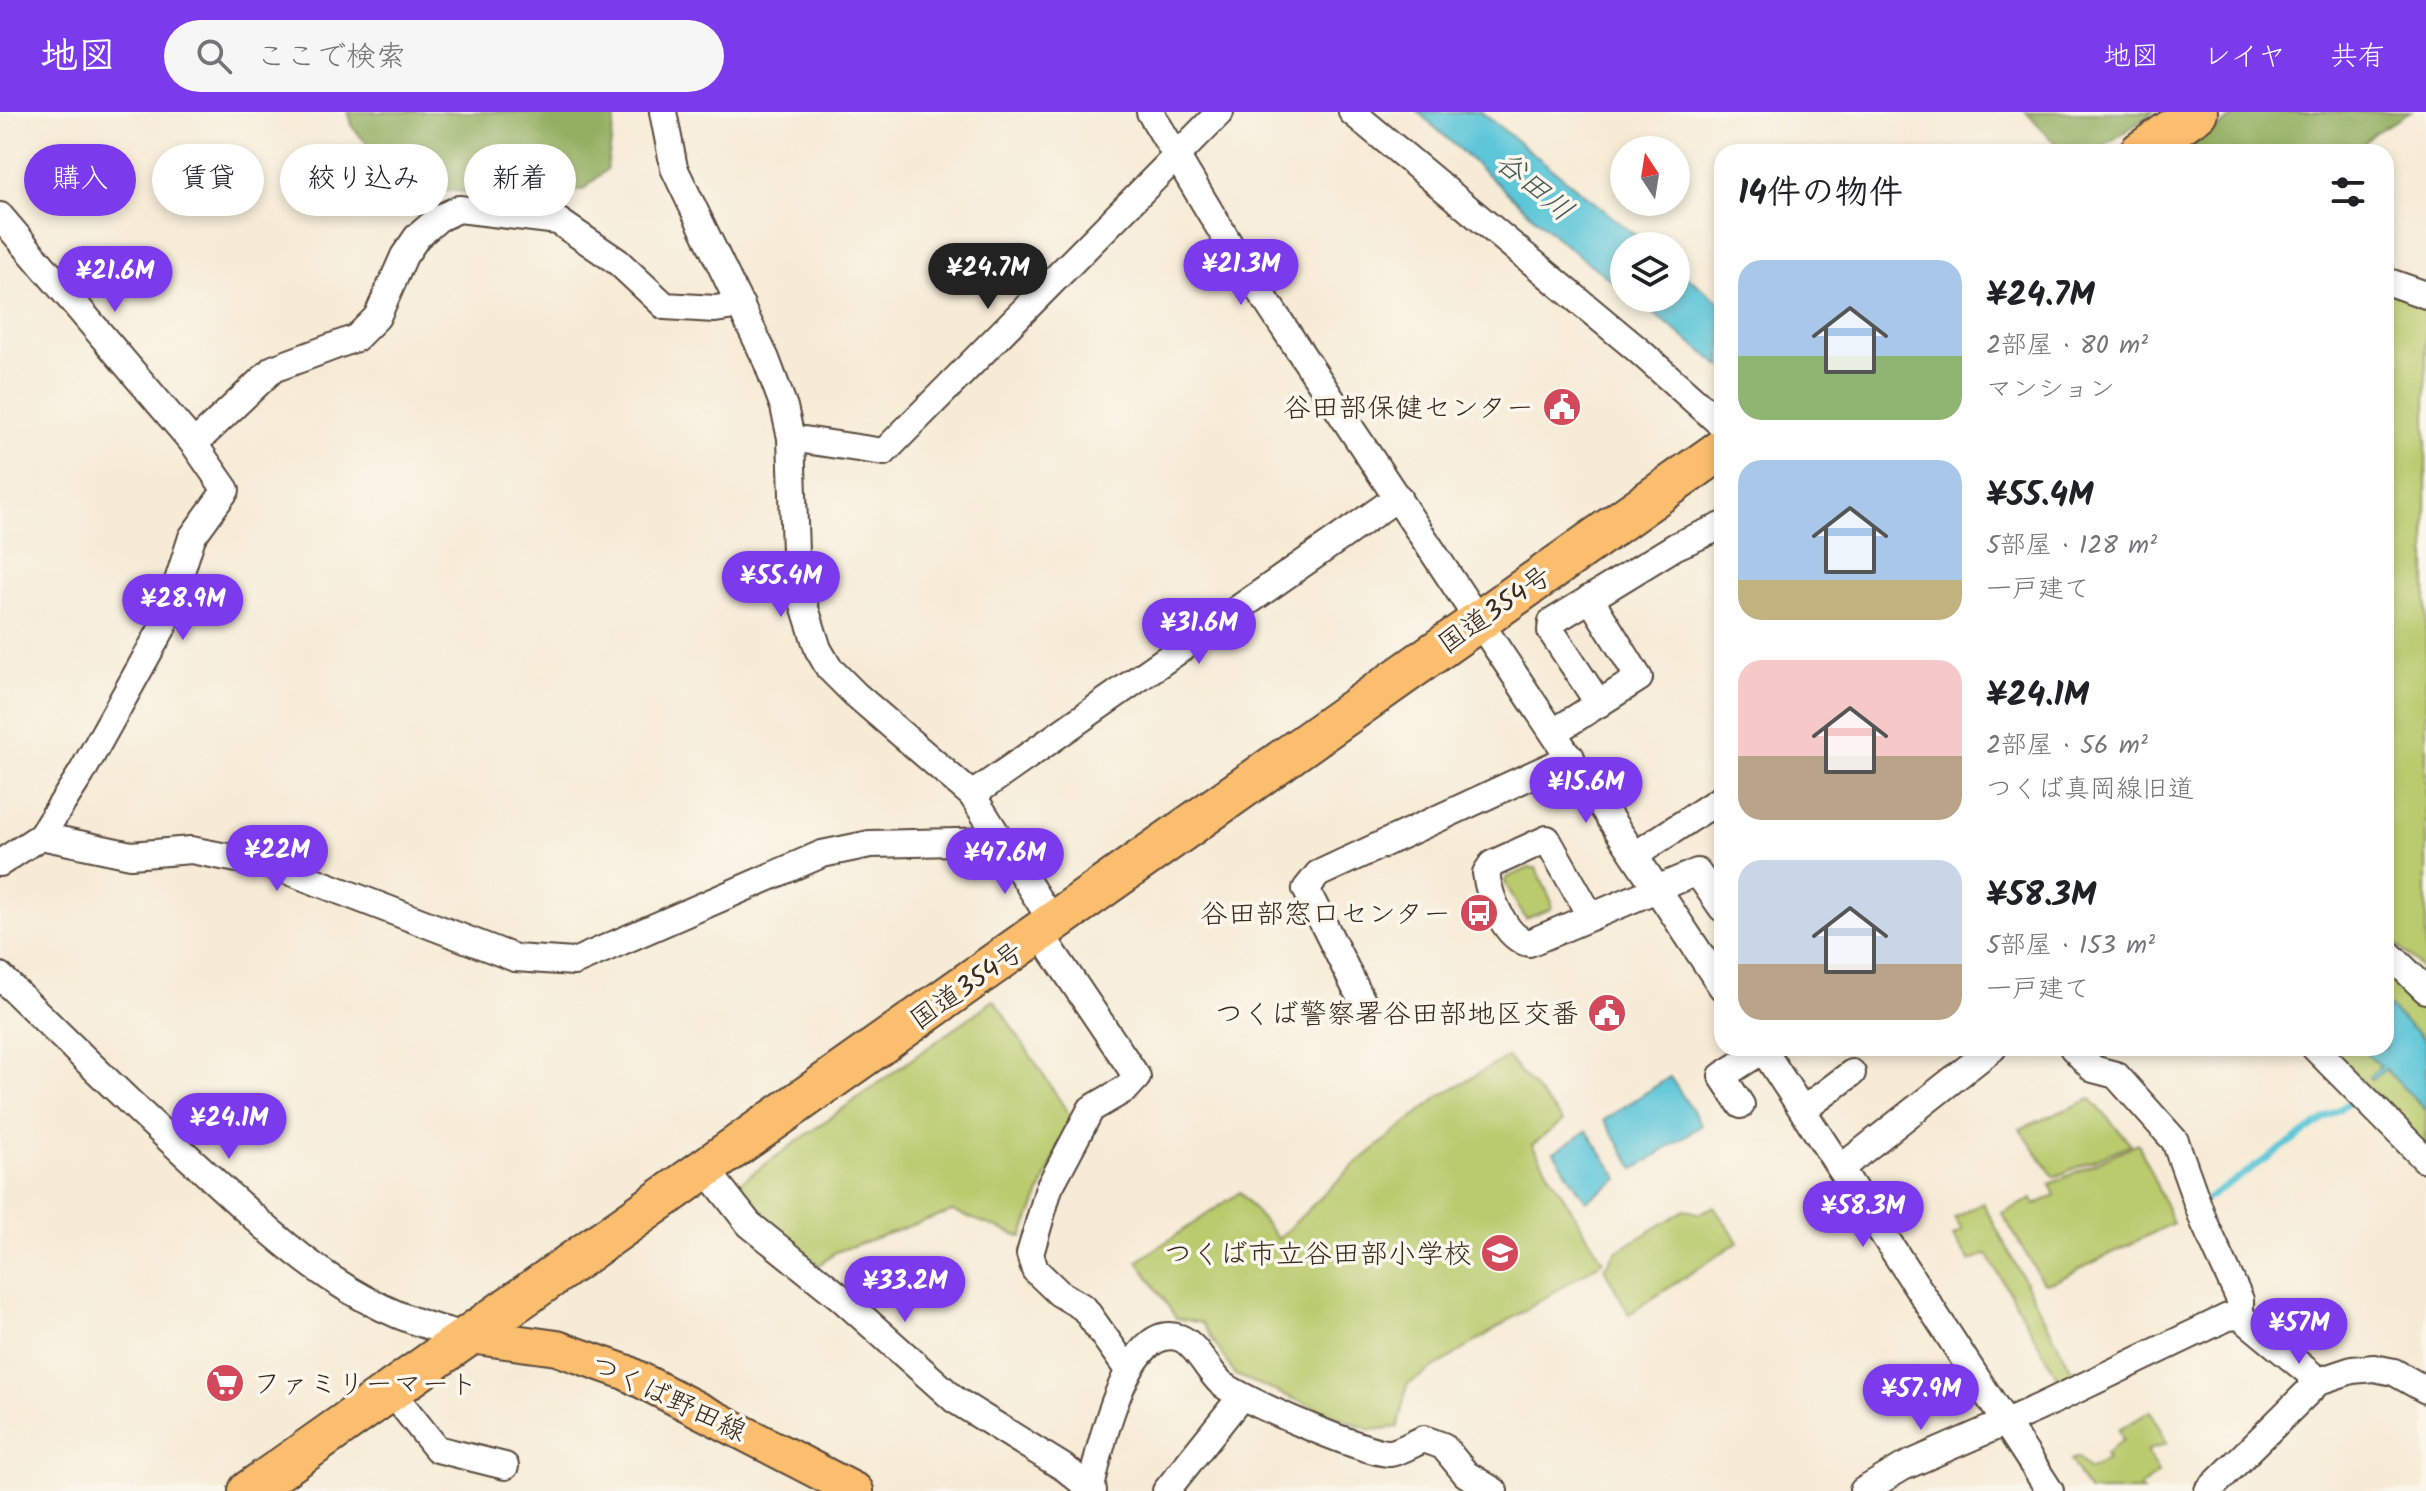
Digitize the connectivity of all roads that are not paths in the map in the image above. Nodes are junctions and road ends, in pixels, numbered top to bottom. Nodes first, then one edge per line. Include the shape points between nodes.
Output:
1 (663, 112) edge
2 (1150, 112) edge
3 (1220, 112) edge
4 (1352, 112) edge
5 (2197, 112) edge
6 (2151, 144) edge
7 (1176, 157) junction
8 (0, 216) edge
9 (2394, 284) edge
10 (2426, 295) edge
11 (741, 305) junction
12 (1714, 418) edge
13 (791, 438) junction
14 (194, 444) junction
15 (1714, 455) edge
16 (1398, 497) junction
17 (1714, 529) edge
18 (1590, 598) junction
19 (1479, 618) junction
20 (1599, 704) junction
21 (1554, 732) junction
22 (1571, 757) junction
23 (972, 795) junction
24 (1714, 803) edge
25 (41, 836) junction
26 (1000, 841) junction
27 (1635, 855) junction
28 (0, 863) edge
29 (1714, 881) edge
30 (1658, 890) junction
31 (1591, 917) dead end
32 (1046, 928) junction
33 (1713, 955) edge
34 (2394, 959) edge
35 (0, 976) edge
36 (2426, 990) edge
37 (1363, 1003) dead end
38 (1752, 1056) edge
39 (1768, 1056) edge
40 (1983, 1056) edge
41 (2081, 1056) edge
42 (2323, 1056) edge
43 (1852, 1073) dead end
44 (1741, 1105) dead end
45 (1803, 1110) junction
46 (2426, 1160) edge
47 (705, 1168) junction
48 (1841, 1168) junction
49 (2240, 1316) junction
50 (470, 1336) junction
51 (1128, 1370) junction
52 (2319, 1381) junction
53 (390, 1390) junction
54 (2426, 1390) edge
55 (1241, 1397) junction
56 (2005, 1423) junction
57 (505, 1466) dead end
58 (265, 1487) edge
59 (1092, 1490) edge
60 (856, 1491) edge
61 (1166, 1491) edge
62 (1494, 1491) edge
63 (1863, 1491) edge
64 (2050, 1491) edge
65 (2208, 1491) edge

1 - 11 street via 674,168
2 - 7 street
3 - 7 street
4 - 12 street
5 - 6 highway
7 - 13 street via 884,452
7 - 16 street
8 - 14 street
9 - 10 street
11 - 13 street via 766,359
11 - 14 street via 665,306 618,262 558,221 459,209 417,237 377,317 356,338 273,369
13 - 23 street via 796,580 818,649 855,694
14 - 25 street via 226,490 192,537 164,625 146,661
15 - 19 highway, 国道354号
16 - 19 street
16 - 23 street
17 - 18 street
18 - 20 street via 1552,622 1551,631
18 - 20 street via 1639,678
19 - 21 street
19 - 32 highway, 国道354号
20 - 21 street
21 - 22 street
22 - 27 street
22 - 37 street via 1318,874 1306,889
23 - 26 street
24 - 27 street
25 - 26 street via 131,855 191,850 278,867 515,958 550,962 574,962 822,854 870,844
25 - 28 street
26 - 32 street
27 - 30 street
29 - 30 street via 1697,872
30 - 31 street
30 - 33 street
32 - 47 highway, 国道354号
32 - 51 street via 1137,1077 1091,1109 1049,1188 1030,1254 1035,1270 1084,1308
34 - 36 street
35 - 50 street via 135,1109 308,1265 409,1321
38 - 44 street via 1722,1076
39 - 45 street
40 - 48 street
41 - 49 street via 2093,1069 2116,1075 2175,1141 2240,1300
42 - 46 street
43 - 45 street
45 - 48 street
47 - 50 highway, 国道354号
47 - 59 street via 749,1224 955,1400
48 - 56 street
49 - 52 street
49 - 56 street via 2218,1320
50 - 53 highway, 国道354号
50 - 60 main road, つくば野田線 via 557,1348 625,1372
51 - 55 street via 1157,1340 1183,1339 1222,1384
51 - 59 street via 1104,1433
52 - 54 street via 2374,1368 2394,1372
52 - 65 street
53 - 57 street via 437,1449
53 - 58 highway, 国道354号
55 - 61 street
55 - 62 street via 1390,1453 1424,1439 1443,1446 1466,1474
56 - 63 street via 1903,1467
56 - 64 street

